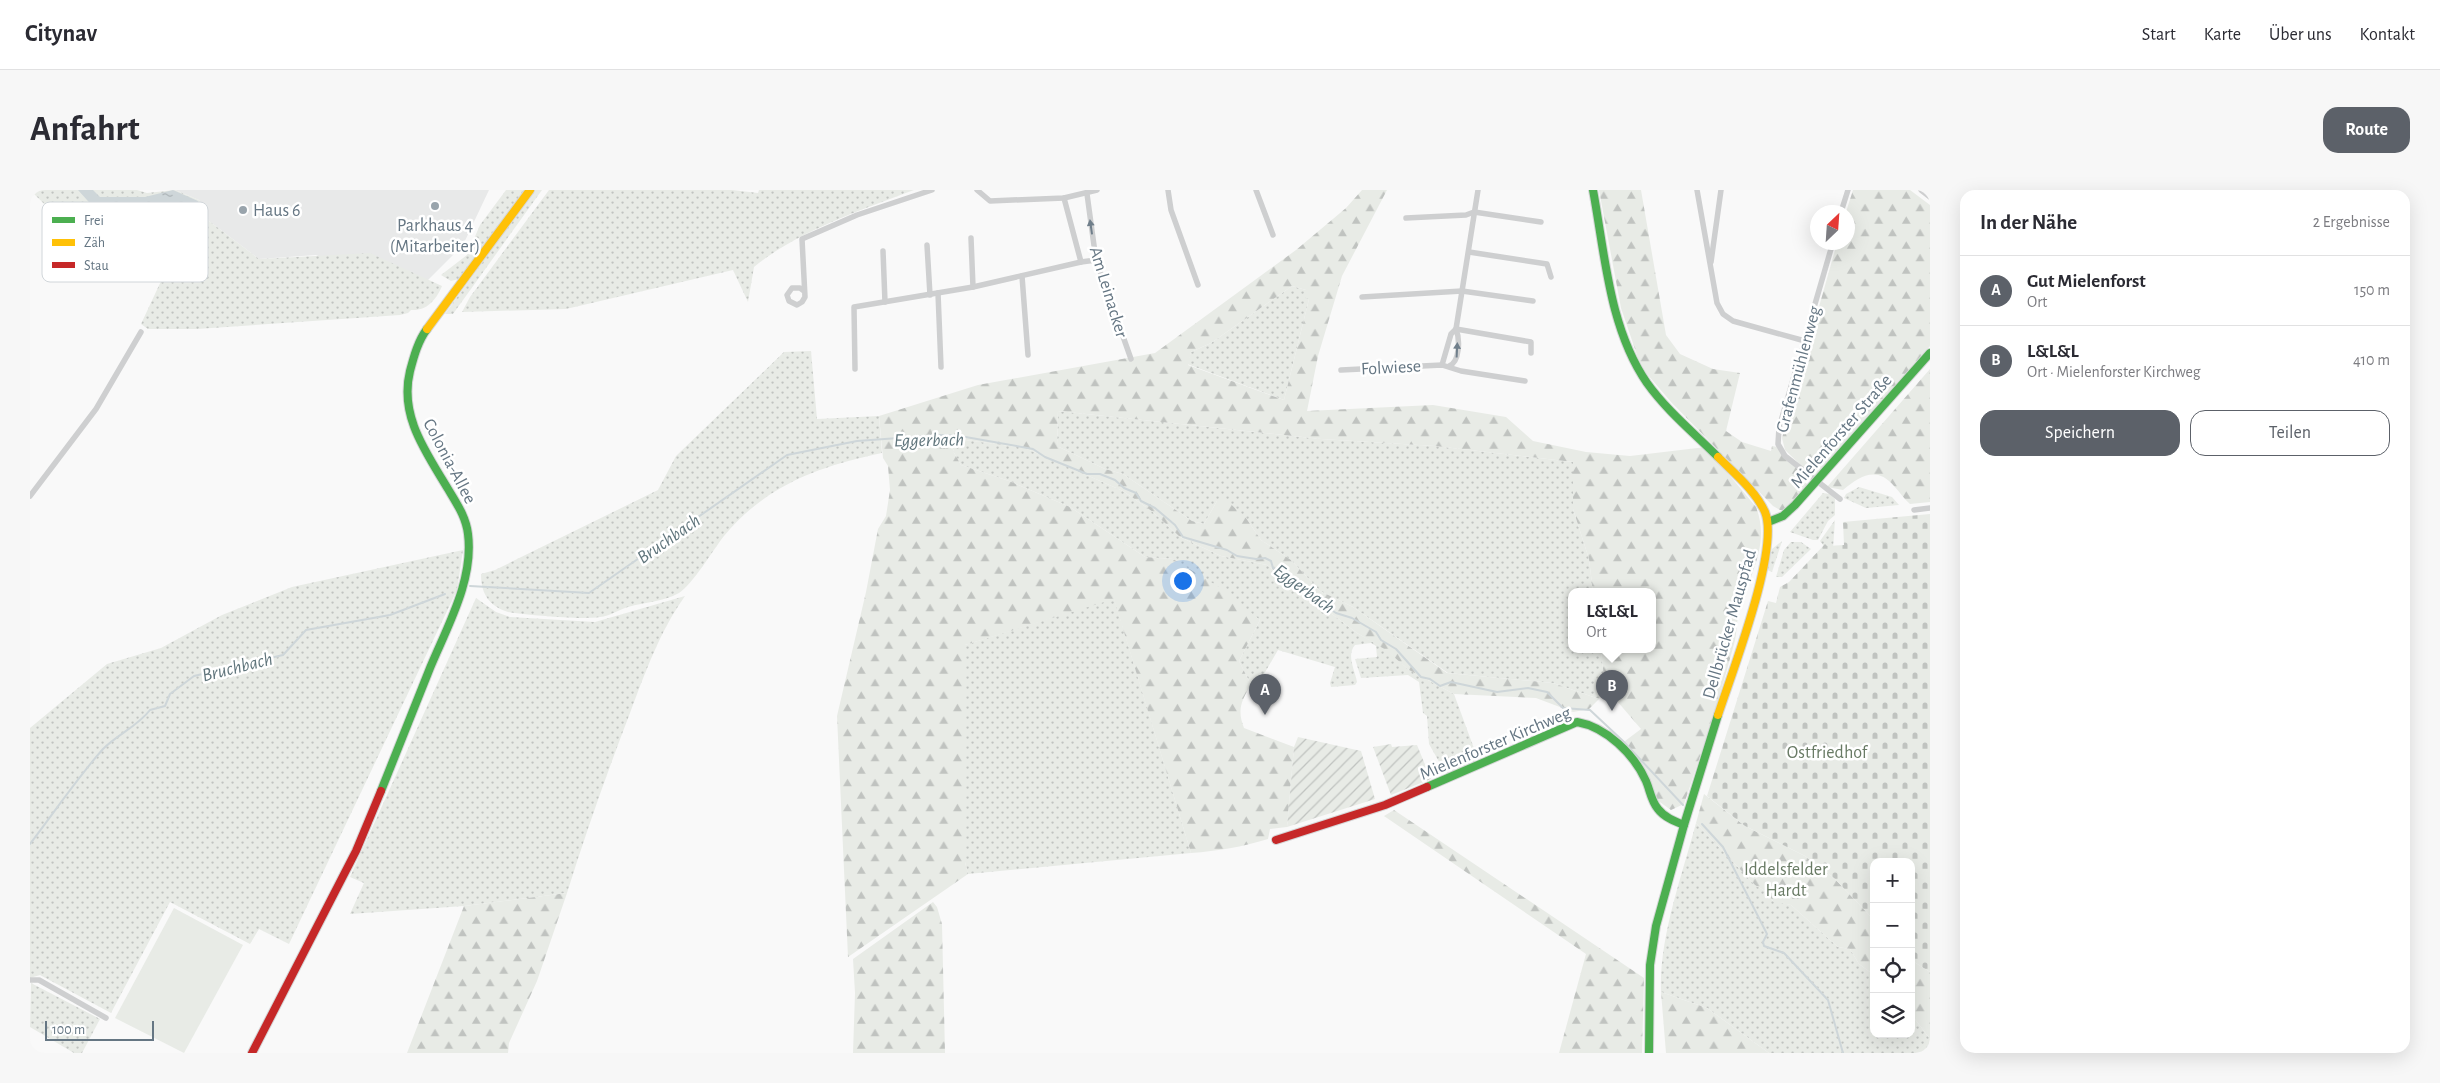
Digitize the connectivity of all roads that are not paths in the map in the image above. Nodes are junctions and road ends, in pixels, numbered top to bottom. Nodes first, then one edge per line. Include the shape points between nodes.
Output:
1 (530, 190) edge
2 (932, 190) edge
3 (977, 190) edge
4 (1168, 190) edge
5 (1256, 190) edge
6 (1478, 190) edge
7 (1593, 190) edge
8 (1697, 190) edge
9 (1721, 190) edge
10 (1848, 190) edge
11 (1921, 190) edge
12 (1092, 191) edge
13 (1930, 196) edge
14 (1064, 198) junction
15 (1843, 205) edge
16 (1474, 212) junction
17 (1406, 218) dead end
18 (1541, 222) dead end
19 (1273, 235) dead end
20 (971, 238) dead end
21 (927, 245) dead end
22 (1831, 250) edge
23 (882, 251) dead end
24 (1469, 252) junction
25 (1096, 260) junction
26 (1081, 262) junction
27 (1711, 264) junction
28 (1022, 276) junction
29 (1551, 277) dead end
30 (1198, 285) dead end
31 (973, 287) junction
32 (804, 291) dead end
33 (1462, 291) junction
34 (938, 293) junction
35 (930, 295) junction
36 (1362, 296) dead end
37 (885, 302) junction
38 (1532, 302) dead end
39 (1456, 329) junction
40 (141, 332) dead end
41 (1805, 341) junction
42 (1531, 353) dead end
43 (1930, 353) edge
44 (1028, 355) dead end
45 (1131, 359) dead end
46 (1442, 365) junction
47 (1449, 366) junction
48 (940, 367) dead end
49 (855, 369) dead end
50 (1341, 370) dead end
51 (1525, 381) dead end
52 (1817, 481) junction
53 (30, 496) edge
54 (1840, 499) dead end
55 (1930, 508) edge
56 (1914, 510) dead end
57 (1768, 522) junction
58 (1684, 825) junction
59 (1276, 840) dead end
60 (30, 980) edge
61 (106, 1018) dead end
62 (252, 1053) edge
63 (1649, 1053) edge

1 - 62 main road, Colonia-Allee via 422,335 412,359 406,384 408,410 415,434 462,512 467,527 469,558 460,595 356,851
2 - 32 street via 857,215 802,239
3 - 14 street via 990,201
4 - 30 street via 1171,210
5 - 19 street
6 - 16 street, Folwiese
7 - 57 main road, Dellbrücker Mauspfad via 1619,326 1639,371 1662,399 1745,483 1760,503
8 - 27 street
9 - 27 street
10 - 15 street
11 - 13 street
12 - 14 street
25 -> 12 street, Am Leinacker
14 - 26 street, Am Leinacker
16 - 17 street
16 - 18 street
16 - 24 street, Folwiese
20 - 31 street
21 - 35 street
22 - 41 street, Grafenmühlenweg
23 - 37 street
24 - 29 street via 1547,264
24 - 33 street, Folwiese
25 - 26 street
25 - 45 street, Am Leinacker
26 - 28 street
27 - 41 street via 1717,303 1722,314 1733,321
28 - 31 street
28 - 44 street
31 - 34 street
33 - 36 street
33 - 38 street
33 - 39 street, Folwiese
34 - 35 street
34 - 48 street
35 - 37 street
37 - 49 street via 854,307
39 - 42 street via 1531,342
39 - 46 street, Folwiese via 1451,334
47 -> 39 street, Folwiese via 1457,359
40 - 53 street via 96,409
41 - 52 street, Grafenmühlenweg via 1779,428 1778,444 1785,456
43 - 52 main road, Mielenforster Straße
46 - 47 street, Folwiese
46 - 50 street, Folwiese
47 - 51 street, Folwiese via 1461,371
52 - 54 street, Grafenmühlenweg
52 - 57 main road, Mielenforster Straße via 1788,512
55 - 56 street
57 - 58 main road, Dellbrücker Mauspfad via 1769,540 1763,571
58 - 59 main road, Mielenforster Kirchweg via 1656,807 1640,769 1617,744 1601,729 1586,722 1577,722 1385,805
58 - 63 main road, Dellbrücker Mauspfad via 1651,950
60 - 61 street via 39,980

